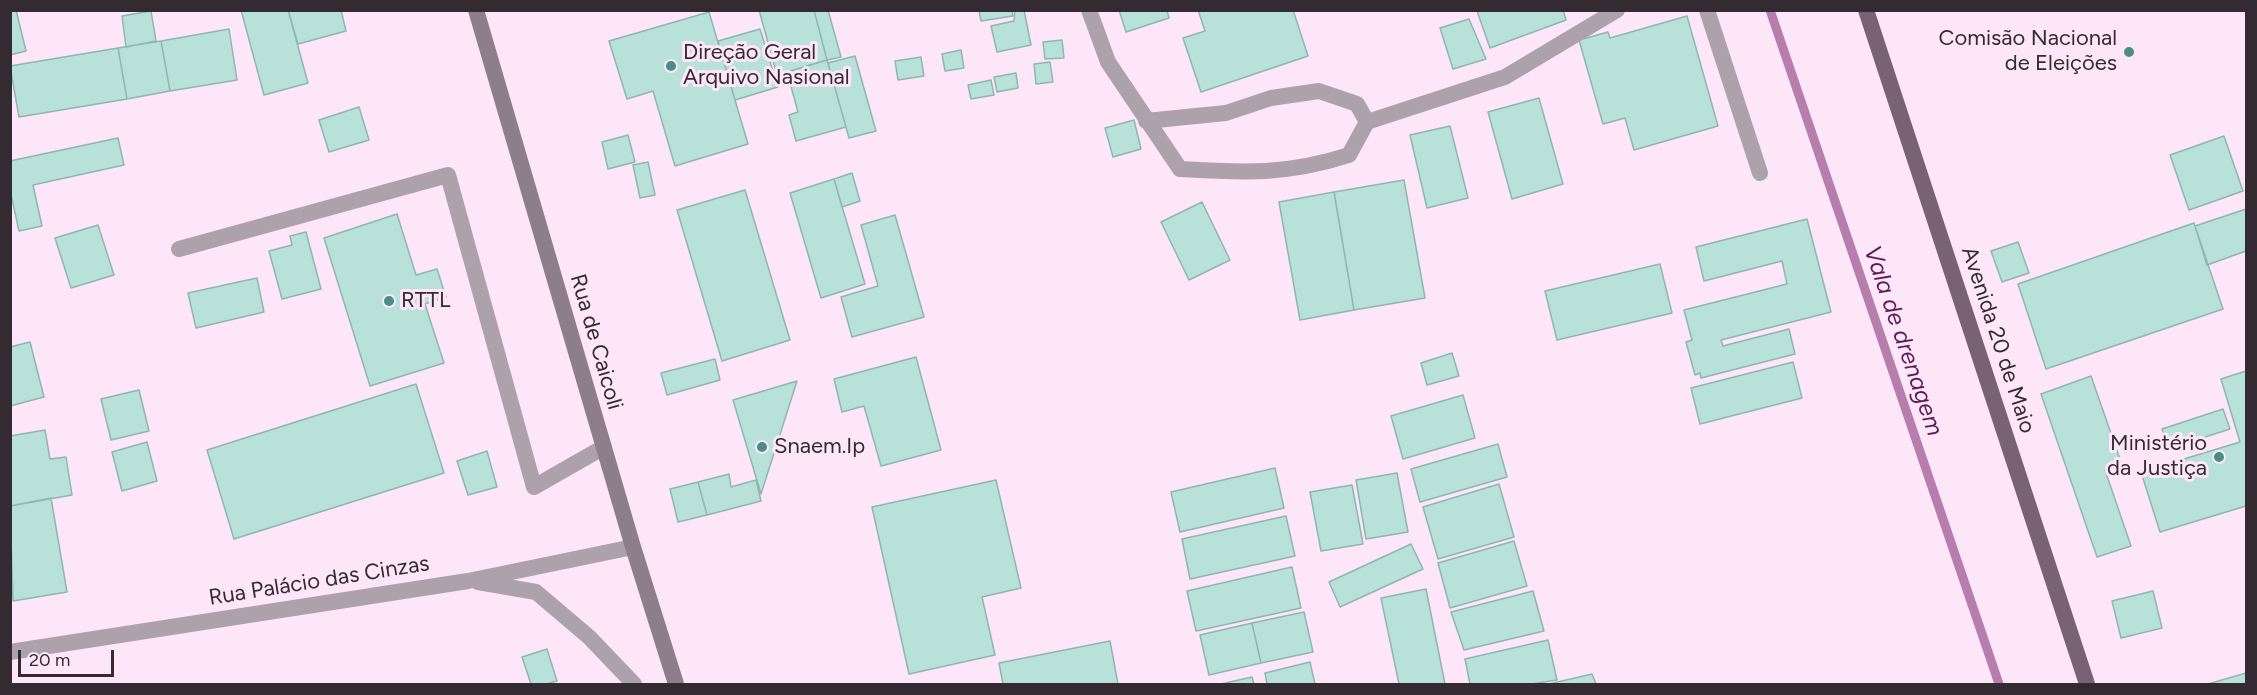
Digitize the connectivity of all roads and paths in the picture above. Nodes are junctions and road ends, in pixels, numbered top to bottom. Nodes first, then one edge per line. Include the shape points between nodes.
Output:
1 (476, 10) edge
2 (1089, 10) edge
3 (1617, 10) edge
4 (1707, 10) edge
5 (1866, 10) edge
6 (1146, 121) junction
7 (1367, 123) junction
8 (1760, 174) dead end
9 (179, 249) dead end
10 (604, 447) junction
11 (633, 547) junction
12 (468, 581) junction
13 (10, 652) edge
14 (634, 684) edge
15 (676, 684) edge
16 (2087, 684) edge

1 - 10 main road, Rua de Caicoli
2 - 6 street via 1108,62
3 - 7 street via 1505,77
4 - 8 street
5 - 16 main road, Avenida 20 de Maio
6 - 7 street via 1226,113 1271,98 1318,91 1357,104
6 - 7 street via 1180,169 1238,173 1310,168 1349,155
9 - 10 street via 448,175 534,487
10 - 11 main road, Rua de Caicoli
11 - 12 street, Rua Palácio das Cinzas
11 - 15 main road, Rua de Caicoli
12 - 13 street, Rua Palácio das Cinzas
12 - 14 street via 536,592 590,637

